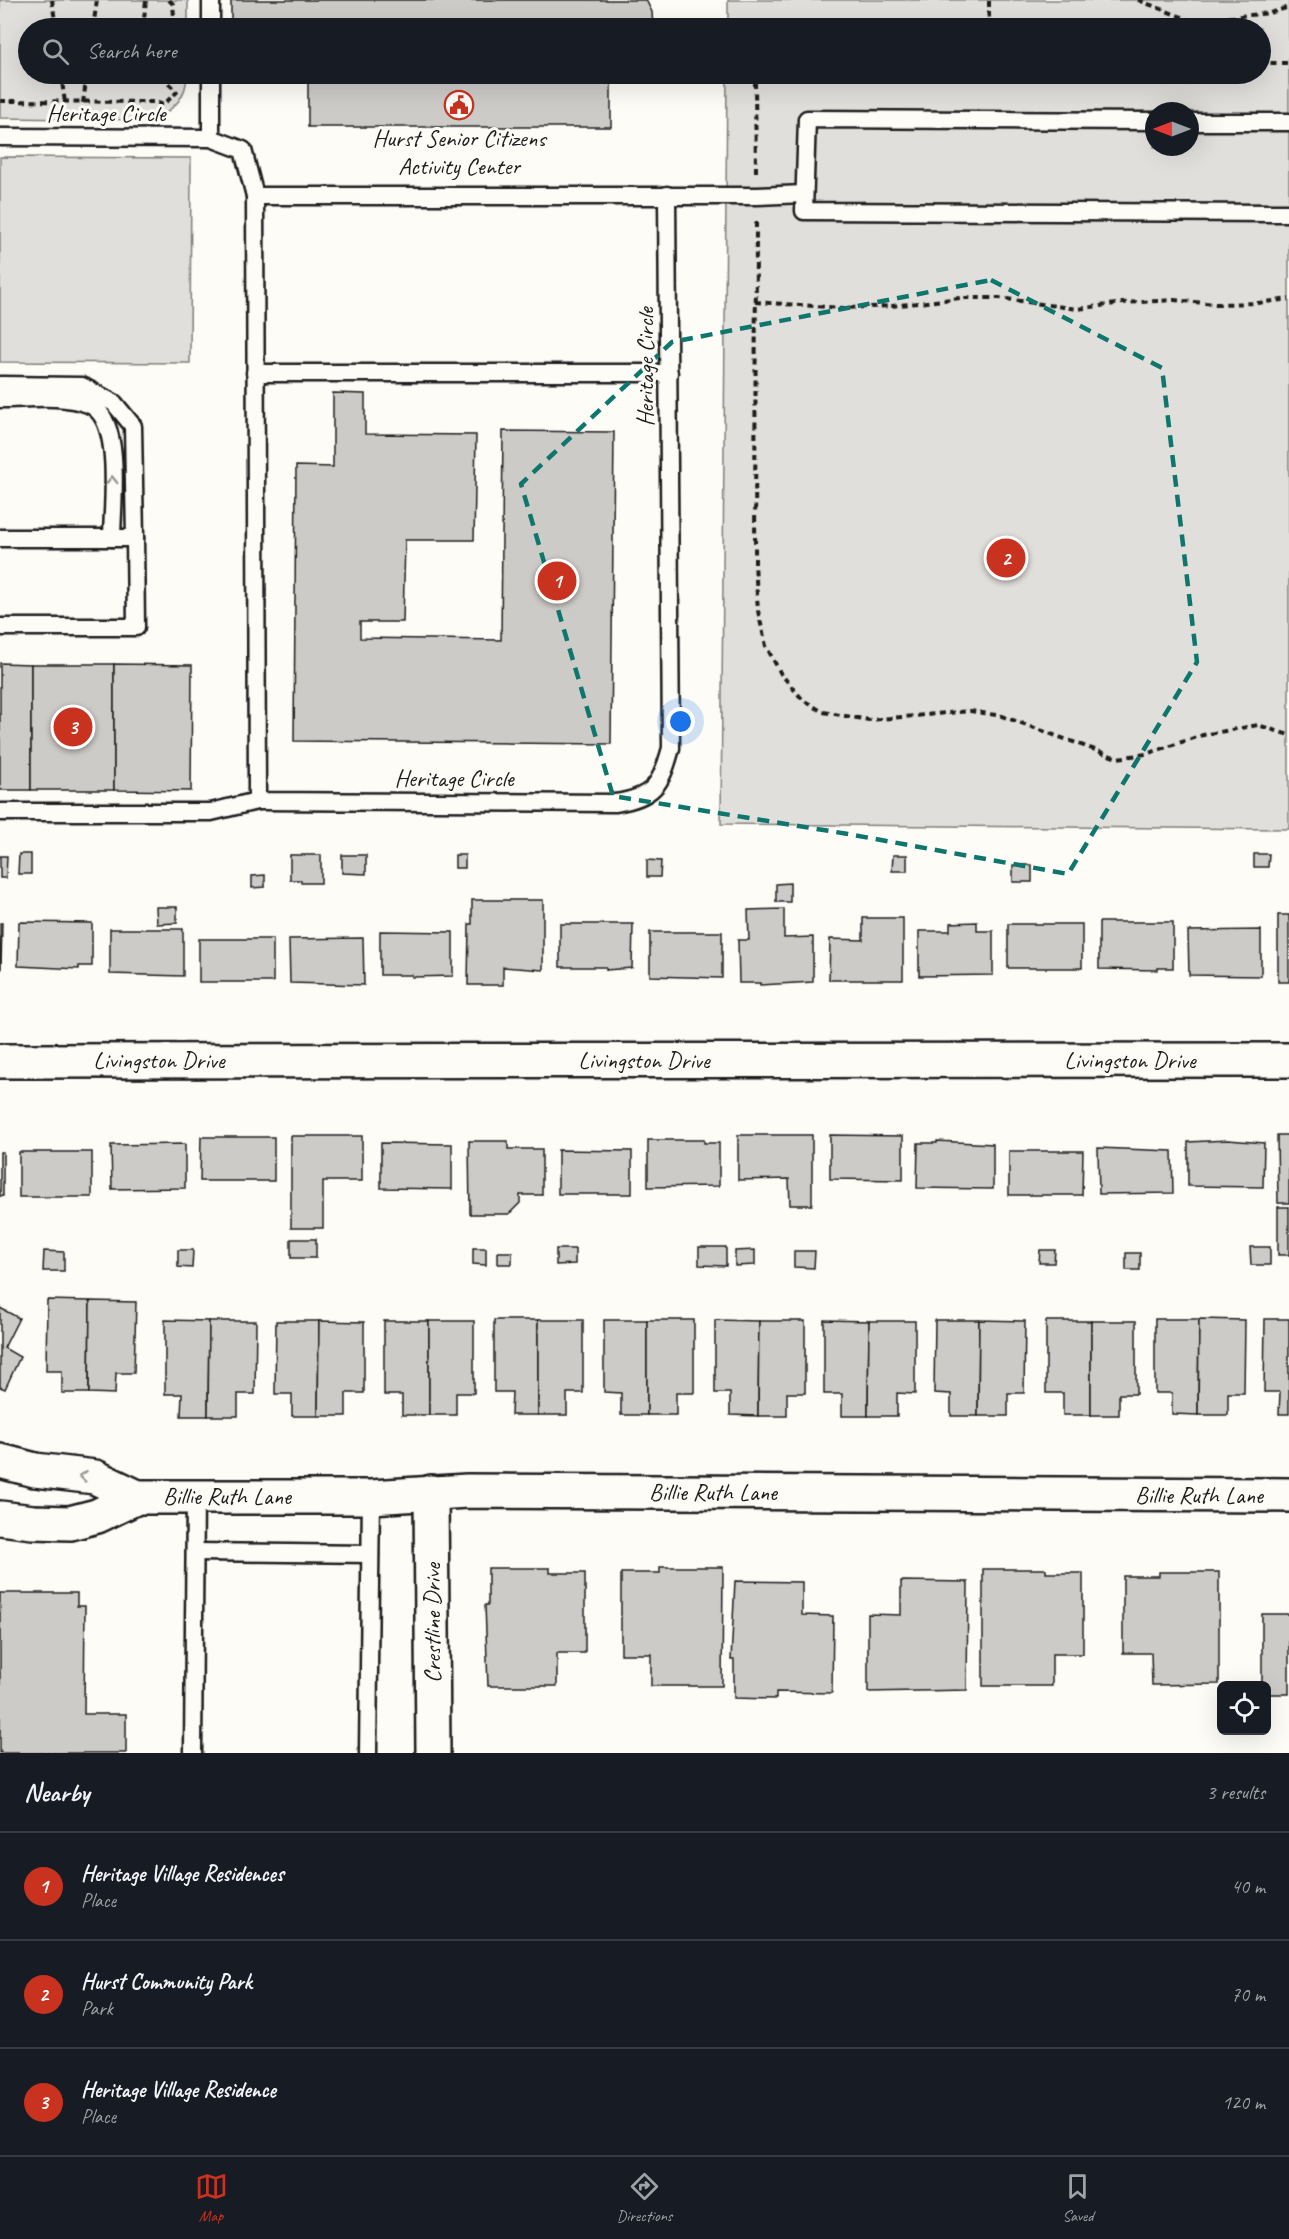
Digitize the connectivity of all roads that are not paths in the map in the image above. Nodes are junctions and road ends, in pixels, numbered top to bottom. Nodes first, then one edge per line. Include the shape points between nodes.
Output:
1 (211, 0) edge
2 (211, 18) edge
3 (211, 84) edge
4 (1145, 121) edge
5 (1199, 122) edge
6 (1289, 122) edge
7 (0, 137) edge
8 (211, 138) junction
9 (804, 194) junction
10 (667, 195) junction
11 (255, 196) junction
12 (1289, 213) edge
13 (255, 374) junction
14 (669, 374) junction
15 (0, 385) edge
16 (0, 399) edge
17 (0, 538) edge
18 (112, 538) junction
19 (135, 538) junction
20 (0, 627) edge
21 (257, 801) junction
22 (0, 813) edge
23 (1289, 1060) edge
24 (0, 1061) edge
25 (0, 1461) edge
26 (35, 1470) junction
27 (431, 1492) junction
28 (195, 1495) junction
29 (1289, 1495) edge
30 (137, 1497) junction
31 (371, 1497) junction
32 (0, 1518) edge
33 (33, 1522) junction
34 (195, 1552) junction
35 (370, 1554) junction
36 (194, 1753) edge
37 (368, 1753) edge
38 (433, 1753) edge

1 - 2 lane
3 - 8 lane
4 - 9 lane via 807,119
5 - 6 lane
7 - 8 lane, Heritage Circle
8 - 11 lane, Heritage Circle via 243,150
9 - 10 lane
9 - 12 lane via 804,211
10 - 11 lane
10 - 14 lane, Heritage Circle
11 - 13 lane, Heritage Circle
13 - 14 lane
13 - 21 lane, Heritage Circle
14 - 21 lane, Heritage Circle via 671,747 664,773 653,790 636,800 615,803
15 - 19 lane via 82,386 114,403 133,426
18 -> 16 lane via 112,435 105,418 90,404 67,399
17 - 18 lane
18 - 19 lane
19 - 20 lane via 136,627
21 - 22 lane via 212,812
23 - 24 street, Livingston Drive
25 - 26 street, Billie Ruth Lane
30 -> 26 street, Billie Ruth Lane via 95,1477
26 - 33 street
27 - 29 street, Billie Ruth Lane
27 - 31 street, Billie Ruth Lane
27 - 38 street, Crestline Drive
28 - 30 street, Billie Ruth Lane
28 - 31 street, Billie Ruth Lane
28 - 34 lane
30 - 33 street, Billie Ruth Lane via 97,1516 70,1523
31 - 35 lane
32 - 33 street, Billie Ruth Lane
34 - 35 lane
34 - 36 lane
35 - 37 lane

